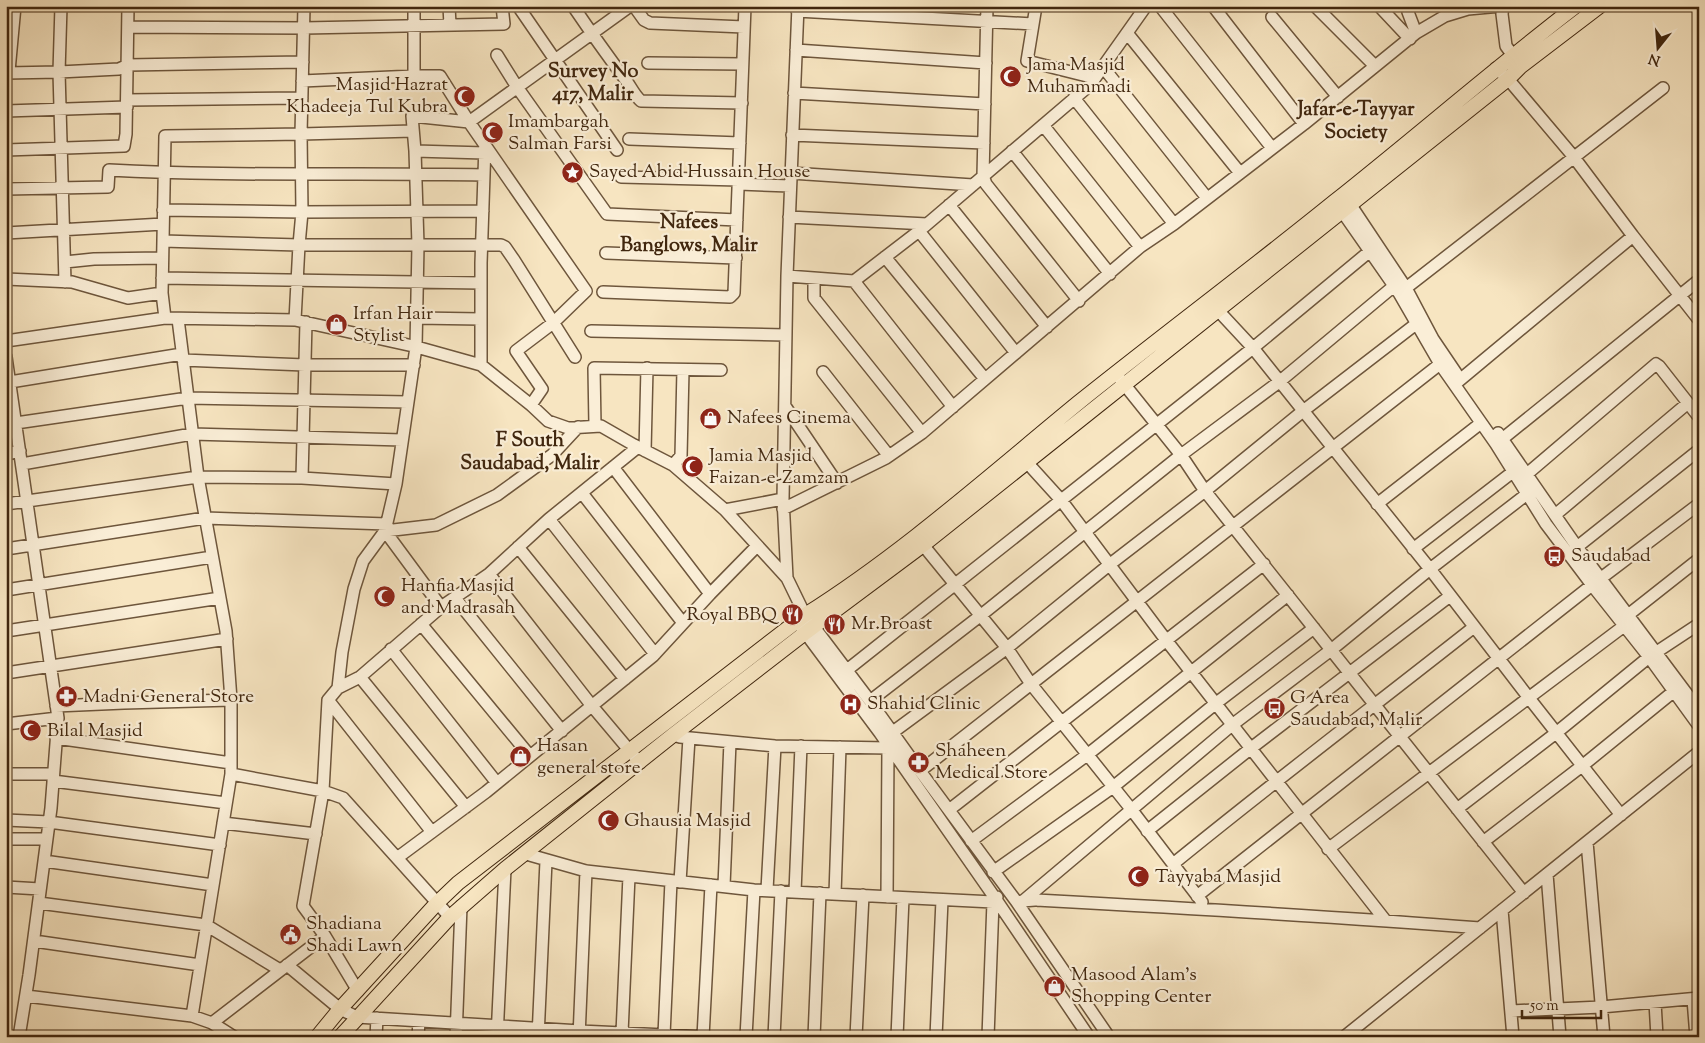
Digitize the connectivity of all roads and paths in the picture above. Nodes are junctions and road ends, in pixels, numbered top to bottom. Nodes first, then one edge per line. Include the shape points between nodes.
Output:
1 (15, 6) edge
2 (61, 6) edge
3 (128, 6) edge
4 (304, 6) edge
5 (414, 6) edge
6 (449, 6) edge
7 (502, 6) edge
8 (518, 6) edge
9 (573, 6) edge
10 (630, 6) edge
11 (634, 6) edge
12 (745, 6) edge
13 (987, 6) edge
14 (1036, 6) edge
15 (1146, 6) edge
16 (1160, 6) edge
17 (1213, 6) edge
18 (1315, 6) edge
19 (1379, 6) edge
20 (1410, 6) edge
21 (1502, 6) edge
22 (1576, 6) edge
23 (1600, 6) edge
24 (798, 9) edge
25 (1272, 17) dead end
26 (986, 21) junction
27 (1033, 24) junction
28 (414, 25) junction
29 (450, 25) junction
30 (128, 27) junction
31 (744, 27) junction
32 (304, 28) junction
33 (1127, 33) junction
34 (591, 34) junction
35 (1413, 36) junction
36 (796, 50) junction
37 (497, 55) dead end
38 (554, 60) junction
39 (1516, 61) junction
40 (303, 62) junction
41 (648, 63) dead end
42 (986, 63) junction
43 (742, 64) junction
44 (128, 65) junction
45 (1375, 66) junction
46 (1103, 67) junction
47 (1496, 68) junction
48 (8, 72) edge
49 (59, 72) junction
50 (414, 76) junction
51 (1095, 78) junction
52 (1508, 79) junction
53 (302, 81) junction
54 (517, 87) junction
55 (1663, 88) dead end
56 (794, 93) junction
57 (1338, 97) junction
58 (302, 98) junction
59 (1074, 98) junction
60 (127, 103) junction
61 (742, 104) junction
62 (985, 104) junction
63 (60, 109) junction
64 (6, 111) edge
65 (469, 122) junction
66 (1304, 124) junction
67 (1043, 125) junction
68 (413, 130) junction
69 (301, 134) junction
70 (792, 135) junction
71 (630, 139) dead end
72 (740, 143) junction
73 (984, 143) junction
74 (61, 147) junction
75 (1272, 148) junction
76 (485, 149) junction
77 (6, 150) edge
78 (617, 150) dead end
79 (416, 151) junction
80 (1012, 151) junction
81 (1573, 156) junction
82 (164, 173) junction
83 (416, 173) junction
84 (791, 173) junction
85 (1240, 173) junction
86 (301, 174) junction
87 (484, 175) junction
88 (983, 176) junction
89 (621, 177) dead end
90 (739, 182) junction
91 (973, 185) junction
92 (790, 186) junction
93 (62, 187) junction
94 (6, 189) edge
95 (1207, 198) junction
96 (1343, 203) junction
97 (949, 205) junction
98 (163, 210) junction
99 (483, 211) junction
100 (302, 212) junction
101 (416, 212) junction
102 (789, 217) junction
103 (737, 220) junction
104 (163, 224) junction
105 (1174, 224) junction
106 (923, 227) junction
107 (64, 231) junction
108 (6, 233) edge
109 (1633, 236) junction
110 (163, 241) junction
111 (418, 244) junction
112 (482, 244) junction
113 (299, 246) junction
114 (1140, 247) junction
115 (1370, 251) junction
116 (606, 252) dead end
117 (885, 257) junction
118 (162, 258) junction
119 (736, 258) junction
120 (1382, 260) junction
121 (65, 262) junction
122 (1110, 274) junction
123 (787, 276) junction
124 (162, 278) junction
125 (814, 278) junction
126 (6, 279) edge
127 (1699, 280) edge
128 (297, 281) junction
129 (854, 281) junction
130 (65, 282) junction
131 (417, 282) junction
132 (481, 283) junction
133 (1400, 287) junction
134 (603, 292) dead end
135 (162, 293) junction
136 (1680, 295) junction
137 (1079, 301) junction
138 (1213, 306) junction
139 (165, 318) junction
140 (416, 318) junction
141 (178, 319) junction
142 (481, 319) junction
143 (1699, 320) edge
144 (301, 321) junction
145 (553, 323) junction
146 (1416, 324) junction
147 (1046, 327) junction
148 (591, 331) dead end
149 (786, 335) junction
150 (6, 341) edge
151 (416, 347) junction
152 (1254, 348) junction
153 (1016, 353) junction
154 (182, 357) junction
155 (575, 357) dead end
156 (6, 358) edge
157 (1440, 364) junction
158 (306, 365) junction
159 (481, 365) junction
160 (414, 366) junction
161 (647, 368) junction
162 (683, 370) junction
163 (721, 370) dead end
164 (823, 372) dead end
165 (985, 379) junction
166 (1120, 379) junction
167 (10, 382) junction
168 (1279, 382) junction
169 (1458, 382) junction
170 (188, 398) junction
171 (304, 400) junction
172 (408, 402) junction
173 (1688, 403) junction
174 (10, 405) edge
175 (531, 405) junction
176 (784, 406) junction
177 (953, 406) junction
178 (1303, 411) junction
179 (1699, 417) edge
180 (16, 423) junction
181 (1481, 423) junction
182 (1157, 425) junction
183 (595, 426) junction
184 (578, 427) junction
185 (922, 433) junction
186 (192, 434) junction
187 (303, 438) junction
188 (402, 440) junction
189 (1499, 442) junction
190 (641, 449) junction
191 (1334, 449) junction
192 (1699, 450) edge
193 (20, 452) junction
194 (6, 454) edge
195 (889, 456) junction
196 (1181, 456) junction
197 (1022, 457) junction
198 (22, 464) junction
199 (673, 464) junction
200 (613, 467) junction
201 (1514, 471) junction
202 (1527, 474) junction
203 (198, 477) junction
204 (302, 478) junction
205 (837, 483) junction
206 (396, 484) junction
207 (1205, 491) junction
208 (582, 493) junction
209 (1527, 494) junction
210 (27, 500) junction
211 (1061, 500) junction
212 (6, 504) edge
213 (783, 504) junction
214 (1376, 504) junction
215 (1699, 504) edge
216 (725, 510) junction
217 (1555, 516) junction
218 (205, 518) junction
219 (549, 519) junction
220 (1234, 526) junction
221 (386, 528) junction
222 (1085, 532) junction
223 (33, 545) junction
224 (923, 545) junction
225 (757, 546) junction
226 (518, 547) junction
227 (1578, 548) junction
228 (6, 549) edge
229 (1413, 549) junction
230 (212, 557) junction
231 (1699, 559) edge
232 (1264, 564) junction
233 (1109, 565) junction
234 (1430, 570) junction
235 (489, 574) junction
236 (787, 578) junction
237 (1596, 582) junction
238 (956, 584) junction
239 (39, 585) junction
240 (6, 590) edge
241 (710, 594) junction
242 (1288, 595) junction
243 (1450, 596) junction
244 (220, 598) junction
245 (455, 598) junction
246 (1137, 602) junction
247 (441, 608) junction
248 (1628, 615) junction
249 (980, 616) junction
250 (801, 618) junction
251 (683, 623) junction
252 (421, 624) junction
253 (1699, 624) edge
254 (44, 625) junction
255 (1624, 626) junction
256 (1474, 627) junction
257 (1314, 628) junction
258 (810, 630) junction
259 (6, 631) edge
260 (227, 639) junction
261 (1166, 640) junction
262 (1007, 648) junction
263 (391, 649) junction
264 (1331, 650) junction
265 (655, 654) junction
266 (1652, 655) junction
267 (1499, 659) junction
268 (50, 666) junction
269 (846, 670) junction
270 (1191, 672) junction
271 (6, 673) edge
272 (1349, 673) junction
273 (360, 677) junction
274 (625, 679) junction
275 (1031, 684) junction
276 (338, 688) junction
277 (1674, 692) junction
278 (1529, 698) junction
279 (231, 700) junction
280 (328, 700) junction
281 (870, 701) junction
282 (1215, 704) junction
283 (1375, 705) junction
284 (56, 706) junction
285 (592, 706) junction
286 (1699, 710) edge
287 (58, 718) junction
288 (1062, 722) junction
289 (6, 724) edge
290 (1232, 725) junction
291 (1699, 726) edge
292 (562, 730) junction
293 (893, 732) junction
294 (1556, 733) junction
295 (673, 735) junction
296 (56, 738) junction
297 (689, 738) junction
298 (1400, 738) junction
299 (730, 742) junction
300 (775, 746) junction
301 (802, 746) junction
302 (840, 747) junction
303 (889, 747) junction
304 (1250, 749) junction
305 (629, 750) junction
306 (1699, 752) edge
307 (1087, 755) junction
308 (530, 756) junction
309 (640, 763) junction
310 (1582, 766) junction
311 (231, 768) junction
312 (920, 771) junction
313 (1429, 773) junction
314 (6, 774) edge
315 (53, 778) junction
316 (1275, 781) junction
317 (497, 783) junction
318 (1113, 787) junction
319 (323, 791) junction
320 (226, 803) junction
321 (466, 807) junction
322 (1131, 809) junction
323 (1457, 809) junction
324 (949, 810) junction
325 (1301, 815) junction
326 (1621, 815) junction
327 (6, 820) edge
328 (49, 822) junction
329 (223, 823) junction
330 (1147, 831) junction
331 (432, 832) junction
332 (316, 834) junction
333 (6, 839) edge
334 (47, 839) junction
335 (971, 841) junction
336 (1483, 842) junction
337 (1587, 842) junction
338 (220, 845) junction
339 (1328, 848) junction
340 (526, 854) junction
341 (397, 858) junction
342 (546, 861) junction
343 (44, 862) junction
344 (1173, 864) junction
345 (505, 870) junction
346 (586, 871) junction
347 (993, 872) junction
348 (1547, 874) junction
349 (629, 876) junction
350 (676, 881) junction
351 (213, 885) junction
352 (711, 885) junction
353 (724, 886) junction
354 (6, 887) edge
355 (40, 889) junction
356 (1006, 889) junction
357 (754, 890) junction
358 (767, 890) junction
359 (781, 891) junction
360 (794, 892) junction
361 (820, 893) junction
362 (1524, 893) junction
363 (835, 894) junction
364 (863, 896) junction
365 (1197, 896) junction
366 (887, 897) junction
367 (902, 898) junction
368 (942, 900) junction
369 (994, 900) junction
370 (1020, 901) junction
371 (437, 902) junction
372 (39, 903) junction
373 (461, 906) junction
374 (1207, 910) junction
375 (1502, 910) junction
376 (450, 917) junction
377 (1385, 920) junction
378 (206, 924) junction
379 (1480, 928) junction
380 (325, 936) junction
381 (34, 942) junction
382 (200, 965) junction
383 (284, 967) junction
384 (358, 990) junction
385 (26, 996) junction
386 (1696, 998) edge
387 (1655, 1002) junction
388 (1601, 1007) junction
389 (340, 1009) junction
390 (1558, 1009) junction
391 (1511, 1011) junction
392 (192, 1016) junction
393 (357, 1017) junction
394 (377, 1018) junction
395 (419, 1021) junction
396 (212, 1023) junction
397 (456, 1023) junction
398 (497, 1031) edge
399 (538, 1032) edge
400 (622, 1033) junction
401 (580, 1034) edge
402 (664, 1035) junction
403 (703, 1036) edge
404 (19, 1037) edge
405 (234, 1037) edge
406 (318, 1037) edge
407 (340, 1037) edge
408 (376, 1037) edge
409 (418, 1037) edge
410 (456, 1037) edge
411 (707, 1037) edge
412 (746, 1037) edge
413 (774, 1037) edge
414 (814, 1037) edge
415 (856, 1037) edge
416 (897, 1037) edge
417 (936, 1037) edge
418 (988, 1037) edge
419 (1089, 1037) edge
420 (1108, 1037) edge
421 (1344, 1037) edge
422 (1514, 1037) edge
423 (1560, 1037) edge
424 (1604, 1037) edge
425 (1657, 1037) edge
426 (1696, 1037) edge

1 - 48 street
2 - 49 street
3 - 30 street
4 - 32 street
5 - 28 street
6 - 29 street
7 - 29 street via 504,24
8 - 38 street
9 - 34 street
10 - 34 street
11 - 31 street via 650,23
12 - 31 street
13 - 26 street
14 - 27 street
15 - 33 street
16 - 75 street
17 - 66 street
18 - 45 street
19 - 35 street
20 - 35 street via 1408,12
21 - 35 street via 1445,16
21 - 39 street via 1506,46
22 - 39 main road
23 - 39 main road
24 - 26 street
24 - 36 street
25 - 57 street
26 - 27 street
26 - 42 street
27 - 51 street via 1027,61
28 - 29 street
28 - 32 street
28 - 50 street
30 - 32 street
30 - 44 street
31 - 43 street
32 - 40 street
33 - 46 street
33 - 85 street
34 - 38 street
34 - 61 street via 641,101
35 - 45 street
36 - 42 street
36 - 56 street
37 - 54 street
38 - 54 street
38 - 78 street
39 - 47 main road
39 - 52 main road
40 - 44 street
40 - 53 street
41 - 43 street
42 - 62 street
43 - 61 street
44 - 49 street
44 - 60 street
45 - 57 street
46 - 51 street
46 - 95 street
47 - 52 street
47 - 96 main road
48 - 49 street
49 - 63 street
50 - 53 street
50 - 65 street via 440,76
51 - 59 street
52 - 81 street
52 - 96 main road
53 - 58 street
54 - 65 street
54 - 103 street via 607,214
55 - 81 street
56 - 62 street
56 - 70 street
57 - 66 street
58 - 60 street
58 - 69 street
59 - 67 street
59 - 105 street
60 - 63 street
60 - 74 street via 124,146
61 - 72 street
62 - 73 street
63 - 64 street
63 - 74 street
65 - 68 street via 412,116
65 - 76 street
66 - 75 street
67 - 80 street
67 - 114 street
68 - 69 street
68 - 79 street
69 - 82 street via 165,136
69 - 86 street
70 - 73 street
70 - 84 street
71 - 72 street
72 - 90 street
73 - 88 street
74 - 77 street
74 - 93 street
75 - 85 street
76 - 79 street
76 - 87 street
76 - 145 street via 586,291
79 - 83 street
80 - 88 street
80 - 122 street
81 - 109 street
81 - 133 street
82 - 86 street
82 - 93 street via 109,170 108,187
82 - 98 street
83 - 86 street
83 - 87 street
83 - 101 street
84 - 91 street
84 - 92 street
85 - 95 street
86 - 100 street
87 - 99 street
88 - 91 street
88 - 137 street
89 - 90 street
90 - 92 street
90 - 103 street
91 - 97 street
92 - 102 street
93 - 94 street
93 - 107 street
95 - 105 street
96 - 115 street
96 - 120 street
96 - 138 main road
97 - 106 street
97 - 147 street
98 - 100 street
98 - 104 street
99 - 101 street
99 - 112 street
100 - 101 street
100 - 113 street
101 - 111 street
102 - 106 street
102 - 123 street
103 - 119 street
104 - 107 street
104 - 110 street
105 - 114 street
106 - 117 street
106 - 153 street
107 - 108 street
107 - 121 street
109 - 136 street
109 - 169 street
110 - 113 street
110 - 118 street
111 - 112 street
111 - 113 street
111 - 131 street
112 - 132 street
112 - 145 street via 505,247
113 - 128 street
114 - 122 street
115 - 120 street
115 - 152 street
116 - 119 street
117 - 129 street
117 - 165 street
118 - 121 street
118 - 124 street
119 - 134 street via 734,293 730,297
120 - 133 street
121 - 130 street
122 - 137 street
123 - 125 street
123 - 149 street
124 - 128 street
124 - 135 street
125 - 129 street
125 - 185 street via 814,298
126 - 130 street
127 - 136 street
128 - 131 street
128 - 144 street
129 - 177 street
130 - 135 street via 128,298
131 - 132 street
131 - 140 street
132 - 142 street
133 - 146 street
133 - 168 street
133 - 169 street
135 - 139 street
136 - 143 street
136 - 189 street
137 - 147 street
138 - 152 street
138 - 166 main road
139 - 141 street
139 - 150 street
140 - 142 street
140 - 151 street
141 - 144 street
141 - 154 street
142 - 159 street
144 - 151 street
144 - 158 street
145 - 155 street
145 - 175 street via 516,351 542,389
146 - 157 street
146 - 178 street
147 - 153 street
148 - 149 street
149 - 176 street
151 - 159 street
151 - 160 street
152 - 168 street
152 - 182 street
153 - 165 street
154 - 158 street
154 - 167 street
154 - 170 street
156 - 167 street
157 - 169 street
157 - 191 street
158 - 160 street
158 - 171 street
159 - 175 street
160 - 172 street
161 - 162 street
161 - 183 street via 594,368
161 - 190 street
162 - 163 street
162 - 199 street via 681,456
164 - 195 street
165 - 177 street
166 - 182 street
166 - 197 main road
167 - 174 street
168 - 178 street
168 - 196 street
169 - 181 street
169 - 189 street
170 - 171 street
170 - 180 street
170 - 186 street
171 - 172 street
171 - 187 street
172 - 188 street
173 - 179 street
173 - 202 street via 1656,364
173 - 217 street
174 - 180 street
175 - 184 street via 548,422 568,428
176 - 205 street
176 - 213 street
177 - 185 street
178 - 191 street
178 - 207 street
180 - 193 street
181 - 189 street
181 - 214 street
182 - 196 street
182 - 211 street
183 - 184 street
183 - 190 street via 601,426
184 - 221 street via 552,454 497,495 436,525
185 - 195 street
186 - 187 street
186 - 198 street
186 - 203 street
187 - 188 street
187 - 204 street
188 - 206 street
189 - 201 street
189 - 202 street
190 - 199 street
190 - 200 street
191 - 214 street
191 - 220 street
192 - 227 street
193 - 194 street
193 - 198 street
195 - 205 street
196 - 207 street
196 - 222 street
197 - 211 street
197 - 224 main road
197 - 250 main road via 847,588
198 - 210 street
199 - 216 street
200 - 208 street
200 - 241 street
201 - 209 street
201 - 229 street
202 - 217 street
203 - 204 street
203 - 210 street
203 - 218 street
204 - 206 street
205 - 213 street
206 - 221 street
207 - 220 street
207 - 233 street
208 - 219 street
208 - 251 street
209 - 234 street
209 - 237 street via 1546,524
210 - 212 street
210 - 223 street
211 - 222 street
211 - 238 street
213 - 216 street
213 - 236 street
214 - 229 street
215 - 237 street
216 - 225 street
217 - 227 street
218 - 221 street
218 - 223 street
218 - 230 street
219 - 226 street
219 - 265 street
220 - 232 street
220 - 246 street
221 - 247 street
221 - 276 street via 363,561 354,589
222 - 233 street
222 - 249 street
223 - 228 street
223 - 239 street
224 - 238 street
224 - 258 main road
225 - 236 street
225 - 241 street
226 - 235 street
226 - 274 street
227 - 237 street
229 - 234 street
230 - 239 street
230 - 244 street
231 - 248 street
232 - 242 street
232 - 261 street
233 - 246 street
233 - 262 street
234 - 243 street
234 - 264 street
235 - 245 street
235 - 285 street
236 - 250 street
237 - 248 street
237 - 255 street
237 - 267 street
238 - 249 street
238 - 269 street
239 - 240 street
239 - 254 street
241 - 251 street
242 - 257 street
242 - 270 street
243 - 256 street
243 - 272 street
244 - 254 street
244 - 260 street
245 - 247 street
245 - 292 street
246 - 261 street
246 - 275 street
247 - 252 street
248 - 266 street
249 - 262 street
249 - 281 street
250 - 258 street
250 - 305 main road
251 - 265 street
252 - 263 street
252 - 308 street
253 - 266 street
254 - 259 street
254 - 268 street
255 - 266 street
255 - 278 street
256 - 267 street
256 - 283 street
257 - 264 street
257 - 282 street
258 - 269 street
258 - 295 main road
258 - 303 street
260 - 268 street
260 - 279 street
261 - 270 street
261 - 288 street
262 - 275 street
262 - 293 street
263 - 273 street
263 - 317 street
264 - 272 street
264 - 290 street
265 - 274 street
266 - 277 street
266 - 286 street
266 - 294 street
267 - 278 street
267 - 298 street
268 - 271 street
268 - 284 street
269 - 281 street
270 - 282 street
270 - 307 street
272 - 283 street
272 - 304 street
273 - 276 street
273 - 321 street
274 - 285 street
275 - 288 street
275 - 312 street
276 - 280 street
277 - 291 street
277 - 310 street
278 - 294 street
278 - 313 street
279 - 284 street
279 - 311 street
280 - 319 street
280 - 331 street
281 - 293 street
282 - 290 street
282 - 318 street
283 - 298 street
283 - 316 street
284 - 287 street
285 - 292 street
285 - 305 street
287 - 289 street
287 - 296 street
288 - 307 street
288 - 324 street
290 - 304 street
290 - 322 street
292 - 308 street
293 - 312 street
294 - 310 street
294 - 323 street
295 - 297 street
295 - 309 main road
296 - 311 street
296 - 315 street
297 - 299 street
297 - 350 street
298 - 313 street
298 - 325 street
299 - 300 street
299 - 353 street
300 - 301 street
300 - 358 street
301 - 302 street
301 - 360 street
302 - 303 street
302 - 363 street
303 - 366 street
303 - 369 street
304 - 316 street
304 - 330 street
305 - 309 street
305 - 371 main road
306 - 326 street
307 - 318 street
307 - 335 street
308 - 317 street
309 - 340 main road
310 - 326 street
310 - 336 street
311 - 319 street
311 - 320 street
312 - 324 street
313 - 323 street
313 - 339 street
314 - 315 street
315 - 320 street
315 - 328 street
316 - 325 street
316 - 344 street
317 - 321 street
318 - 322 street
318 - 347 street
319 - 332 street
319 - 341 street via 343,798
320 - 329 street
321 - 331 street
322 - 330 street
322 - 370 street
323 - 336 street
324 - 335 street
325 - 339 street
325 - 365 street
326 - 337 street
327 - 328 street
328 - 334 street
328 - 338 street
329 - 332 street
329 - 338 street
330 - 344 street
331 - 341 street
332 - 380 street via 302,906
333 - 334 street
334 - 343 street
335 - 347 street
336 - 362 street
337 - 348 street
337 - 388 street
338 - 351 street
339 - 377 street
340 - 342 street
340 - 345 main road
341 - 371 street
342 - 346 street
342 - 399 street
343 - 351 street
343 - 355 street
344 - 365 street
345 - 373 main road
345 - 398 street
346 - 349 street
346 - 401 street
347 - 356 street
348 - 362 street
348 - 390 street
349 - 350 street
349 - 400 street
350 - 352 street
350 - 402 street
351 - 378 street
352 - 353 street
352 - 403 street
353 - 357 street
354 - 355 street
355 - 372 street
356 - 369 street
356 - 370 street
357 - 358 street
357 - 412 street
358 - 359 street
359 - 360 street
359 - 413 street
360 - 361 street
361 - 363 street
361 - 414 street
362 - 375 street
363 - 364 street
364 - 366 street
364 - 415 street
365 - 374 street
366 - 367 street
367 - 368 street
367 - 416 street
368 - 369 street
368 - 417 street
369 - 418 street
369 - 419 street
370 - 374 street
370 - 420 street
371 - 376 street
371 - 384 main road
372 - 378 street
372 - 381 street
373 - 376 main road
373 - 397 street
374 - 377 street
375 - 379 street
375 - 391 street
376 - 393 main road
377 - 379 street
378 - 382 street
378 - 383 street
379 - 421 street
380 - 383 street
380 - 384 street
381 - 382 street
381 - 385 street
382 - 392 street
383 - 389 street
383 - 396 street
384 - 389 main road
385 - 392 street
385 - 404 street
386 - 387 street
386 - 426 street
387 - 388 street
387 - 425 street
388 - 390 street
388 - 424 street
389 - 393 street
389 - 406 main road
390 - 391 street
390 - 423 street
391 - 422 street
392 - 396 street
393 - 394 street
393 - 407 main road
394 - 395 street
394 - 408 street
395 - 397 street
395 - 409 street
396 - 405 street
397 - 398 street
397 - 410 street
398 - 399 street
399 - 401 street
400 - 401 street
400 - 402 street
402 - 403 street
403 - 411 street

